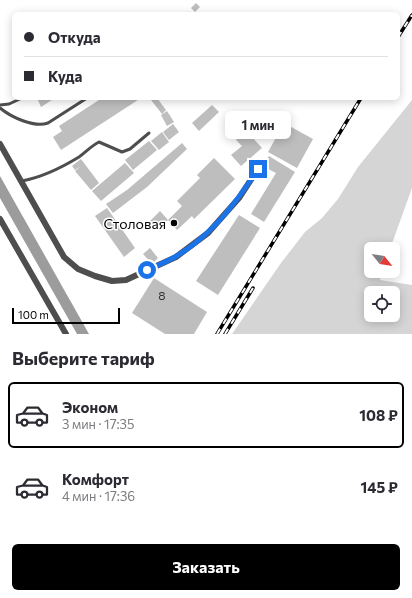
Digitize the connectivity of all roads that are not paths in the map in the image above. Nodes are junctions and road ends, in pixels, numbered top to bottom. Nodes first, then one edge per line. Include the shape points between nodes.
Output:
1 (18, 100) edge
2 (84, 100) edge
3 (0, 107) edge
4 (149, 133) dead end
5 (0, 144) edge
6 (258, 169) dead end
7 (22, 181) junction
8 (0, 219) edge
9 (66, 334) edge

1 - 3 lane
2 - 3 lane via 42,125 6,113
4 - 7 lane via 130,149 122,152 99,142 57,170
5 - 7 street
6 - 7 street via 239,198 208,233 176,257 126,280 112,281 78,269 64,257
8 - 9 street

